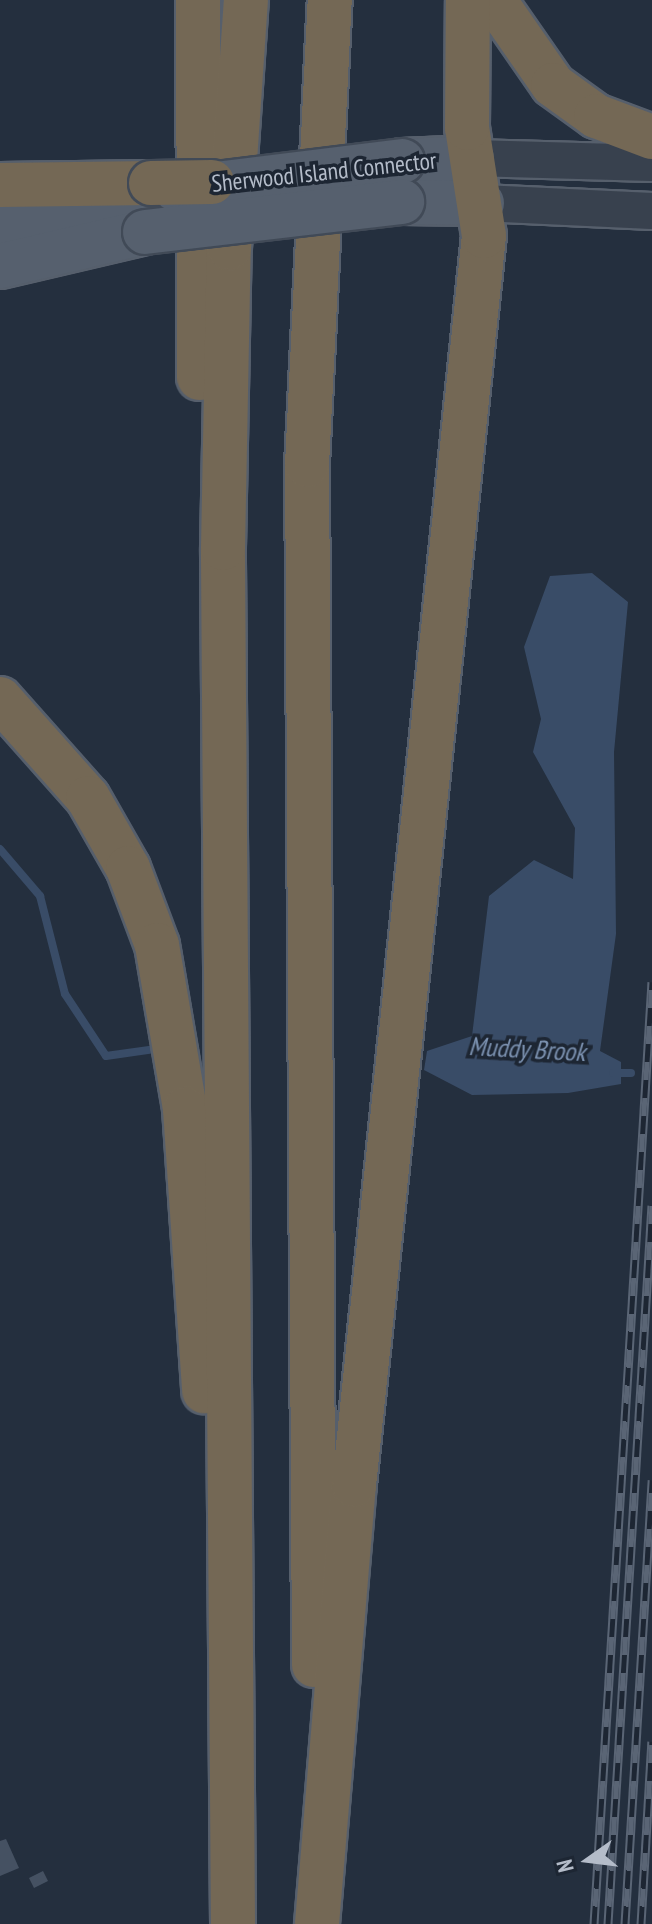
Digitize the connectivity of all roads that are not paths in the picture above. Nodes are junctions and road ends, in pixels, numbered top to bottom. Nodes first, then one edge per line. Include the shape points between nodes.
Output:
1 (198, 0) edge
2 (246, 0) edge
3 (330, 0) edge
4 (468, 0) edge
5 (494, 0) edge
6 (652, 137) edge
7 (472, 158) junction
8 (652, 163) edge
9 (402, 181) junction
10 (212, 182) joint
11 (0, 185) edge
12 (149, 203) junction
13 (482, 203) junction
14 (652, 211) edge
15 (0, 227) edge
16 (0, 266) edge
17 (223, 649) junction
18 (0, 699) edge
19 (232, 1705) junction
20 (233, 1924) edge
21 (317, 1924) edge

1 - 17 highway via 198,367
2 - 17 highway via 229,248
3 - 21 highway via 306,551
4 - 7 highway
5 - 6 highway via 553,85 596,116
7 - 8 street, Sherwood Island Connector
7 - 9 main road, Sherwood Island Connector
7 - 13 highway
9 - 10 main road, Sherwood Island Connector, bridge
9 - 12 main road, Sherwood Island Connector, bridge
9 - 13 main road, Sherwood Island Connector
10 - 12 highway, bridge
11 - 12 highway
12 - 15 main road, Sherwood Island Connector
12 - 16 main road, Sherwood Island Connector
13 - 14 street, Sherwood Island Connector
13 - 21 highway
17 - 19 highway
18 - 19 highway via 59,759 109,831 144,906 168,986 185,1109
19 - 20 highway

